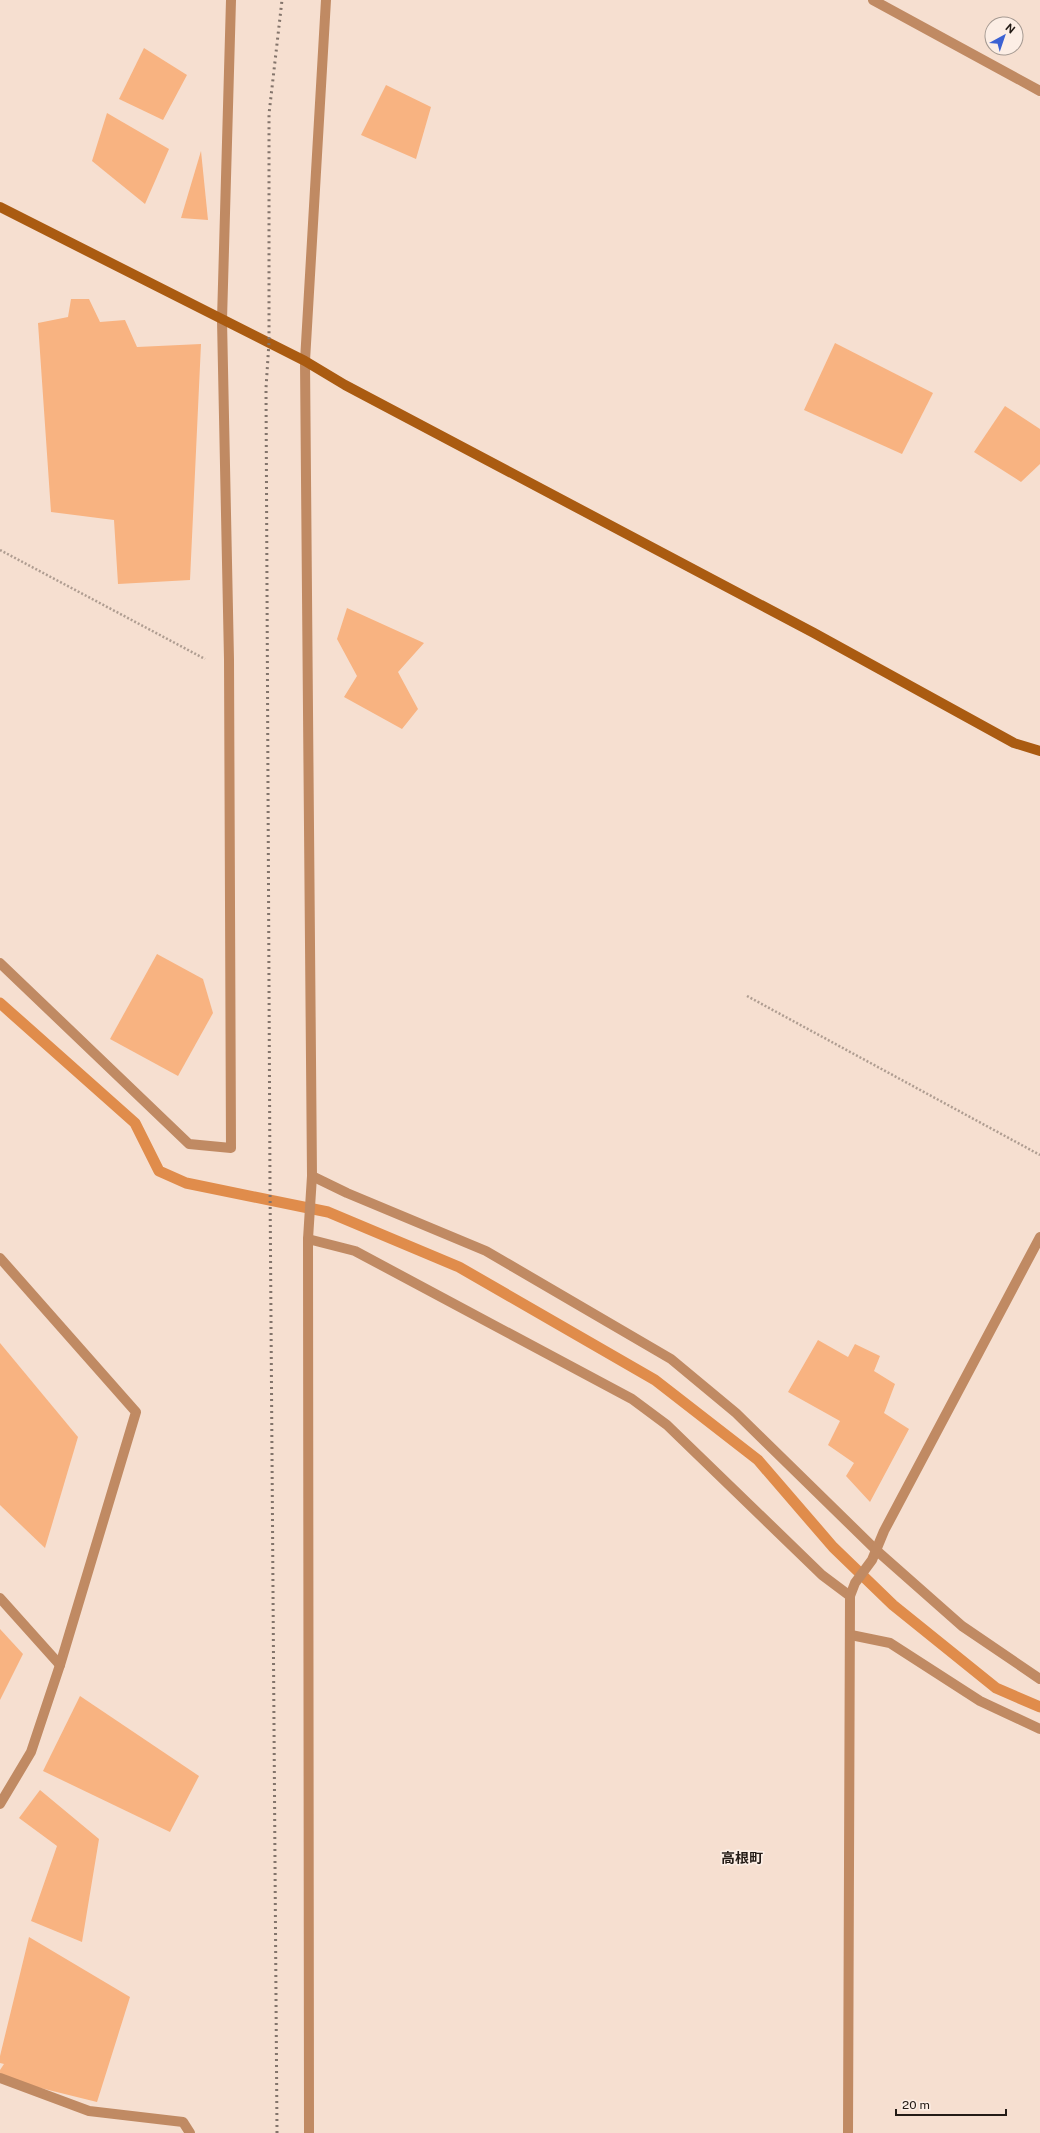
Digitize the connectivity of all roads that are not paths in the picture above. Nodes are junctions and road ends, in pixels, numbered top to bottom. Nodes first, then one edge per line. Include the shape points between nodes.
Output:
1 (231, 0) edge
2 (326, 0) edge
3 (873, 0) edge
4 (1040, 91) edge
5 (0, 207) edge
6 (222, 320) junction
7 (305, 361) junction
8 (1040, 751) edge
9 (0, 963) edge
10 (312, 1176) junction
11 (1040, 1237) edge
12 (308, 1239) junction
13 (0, 1258) edge
14 (876, 1550) junction
15 (850, 1596) junction
16 (0, 1598) edge
17 (851, 1635) junction
18 (60, 1665) junction
19 (1040, 1679) edge
20 (1040, 1728) edge
21 (0, 1804) edge
22 (0, 2078) edge
23 (190, 2133) edge
24 (309, 2133) edge
25 (848, 2133) edge

1 - 6 street
2 - 7 street
3 - 4 street
5 - 6 street
6 - 7 street
6 - 9 street via 229,658 231,1148 189,1144
7 - 8 street via 1014,743
7 - 10 street
10 - 12 street
10 - 14 street via 486,1251 671,1360 736,1413
11 - 14 street
12 - 15 street via 355,1252 632,1399 667,1425 822,1576
12 - 24 street
13 - 18 street via 136,1412
14 - 15 street
14 - 19 street via 962,1626
15 - 17 street
16 - 18 street
17 - 20 street via 890,1643 980,1701
17 - 25 street
18 - 21 street via 31,1752
22 - 23 street via 89,2111 183,2122

